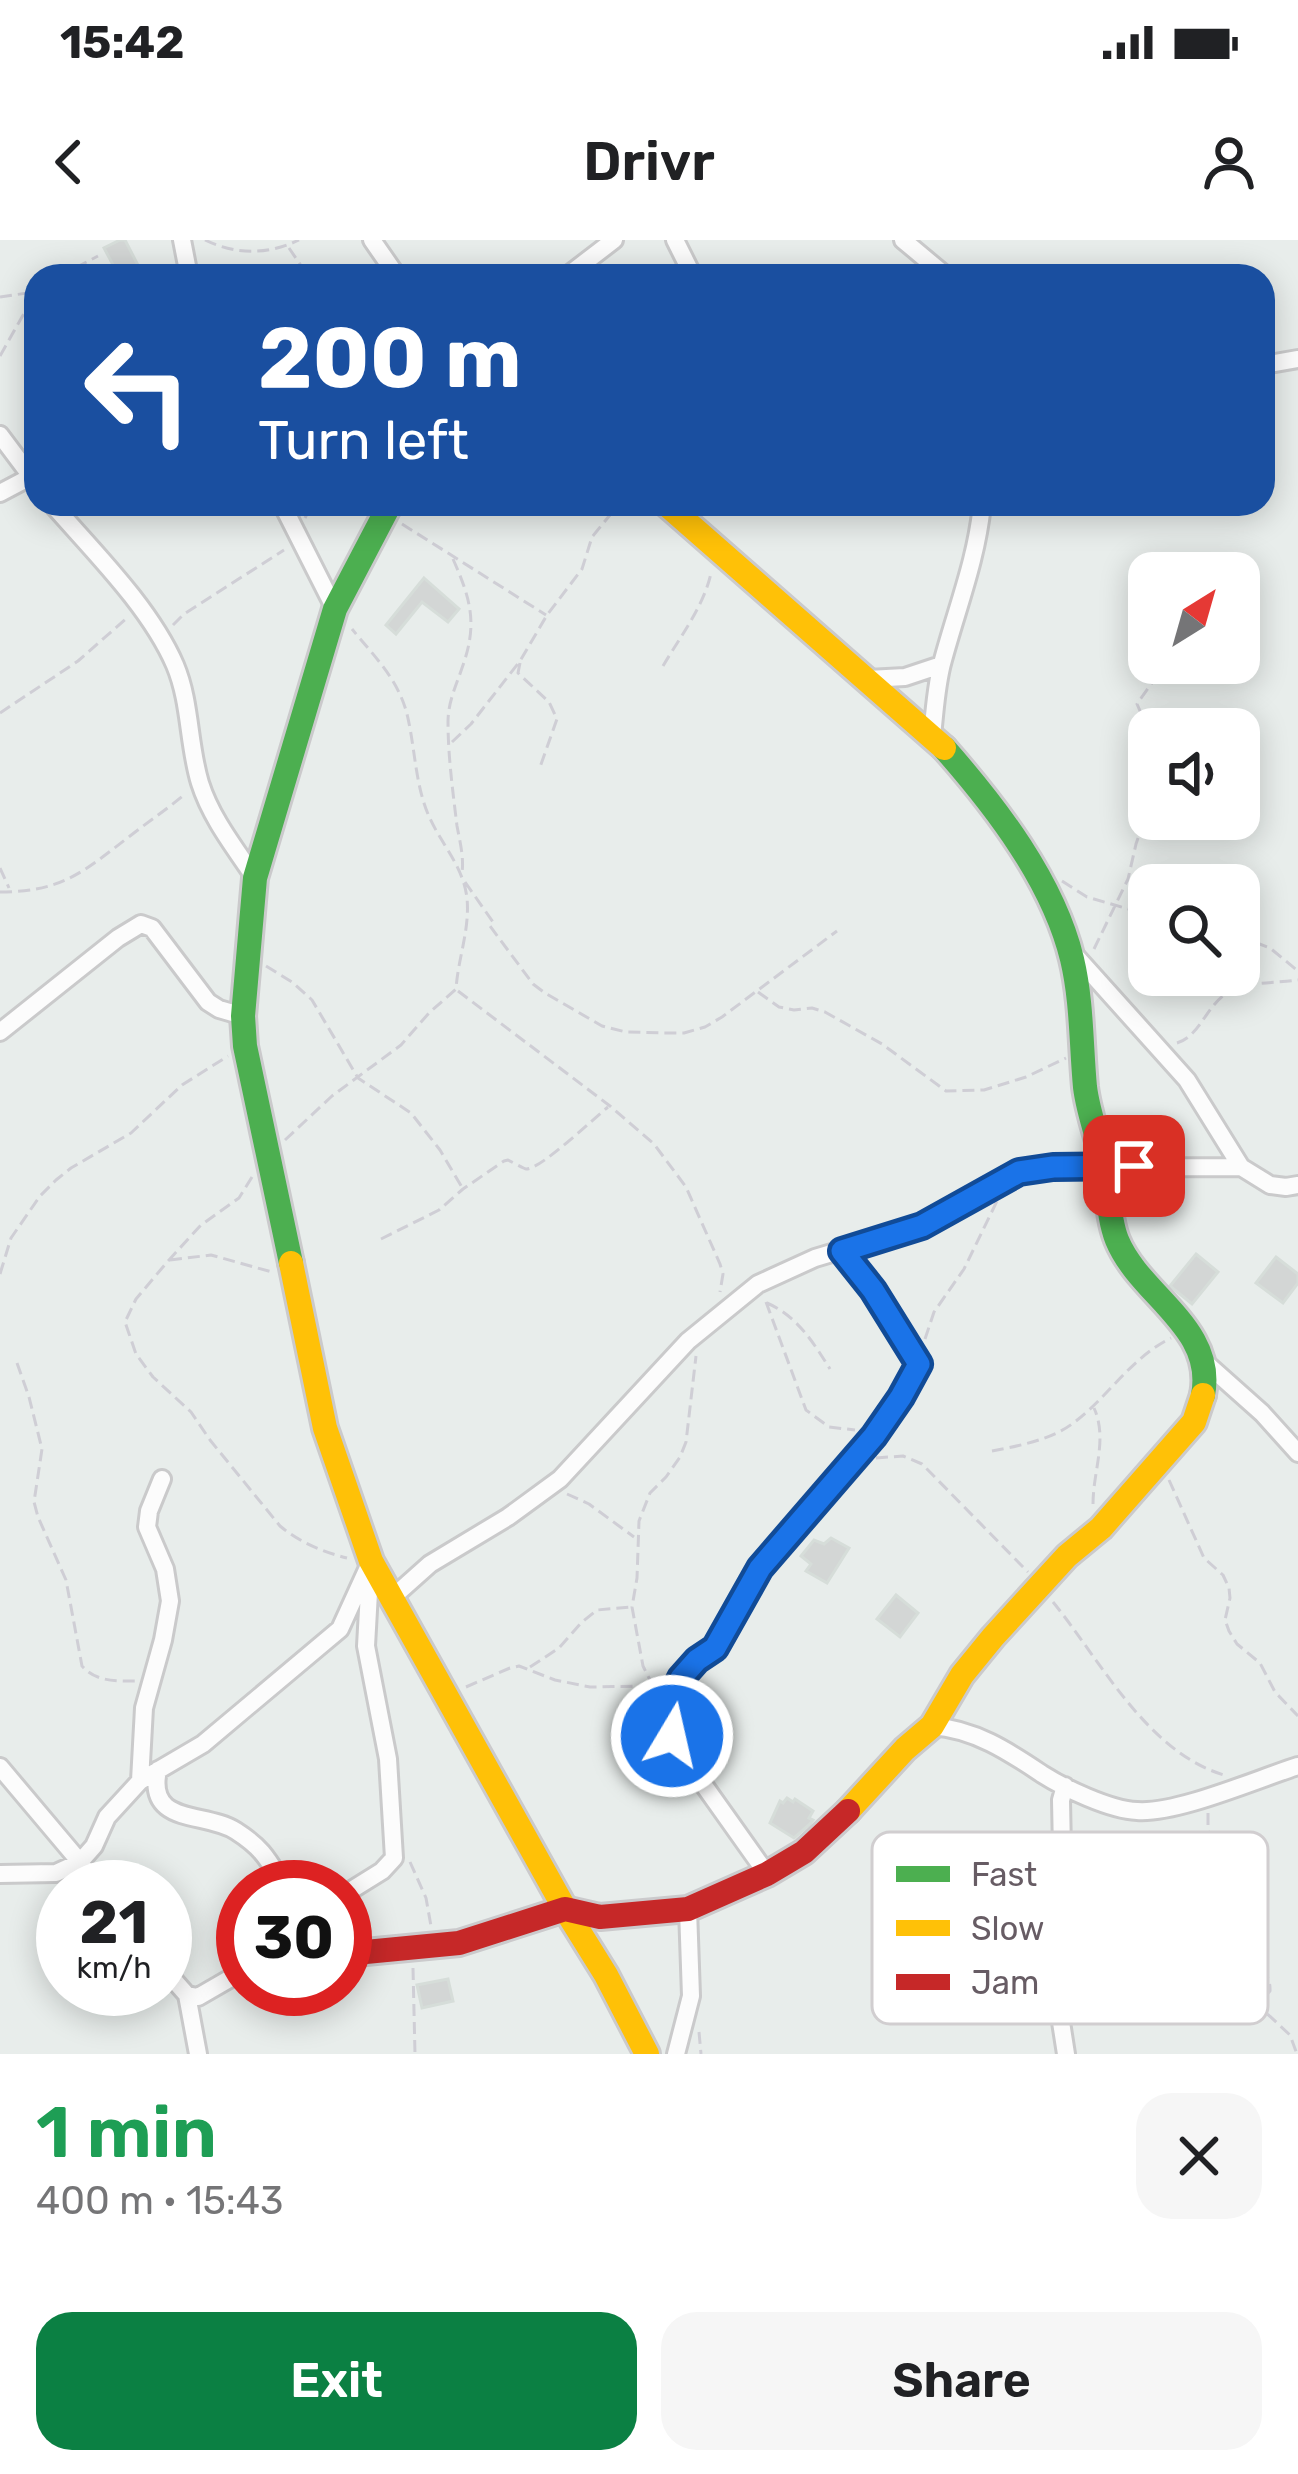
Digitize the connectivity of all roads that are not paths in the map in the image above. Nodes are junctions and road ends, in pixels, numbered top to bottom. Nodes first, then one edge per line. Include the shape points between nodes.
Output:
1 (614, 240) edge
2 (903, 240) edge
3 (583, 264) edge
4 (932, 264) edge
5 (0, 436) edge
6 (24, 466) edge
7 (62, 516) edge
8 (287, 516) edge
9 (384, 516) edge
10 (679, 516) edge
11 (981, 516) edge
12 (335, 610) junction
13 (941, 665) junction
14 (868, 680) junction
15 (932, 735) junction
16 (255, 878) junction
17 (1078, 959) junction
18 (243, 1016) junction
19 (0, 1031) edge
20 (1240, 1167) junction
21 (1105, 1168) junction
22 (1298, 1185) edge
23 (842, 1251) junction
24 (1207, 1364) junction
25 (1298, 1453) edge
26 (162, 1479) dead end
27 (371, 1561) junction
28 (393, 1597) junction
29 (932, 1726) junction
30 (1298, 1766) edge
31 (0, 1767) edge
32 (158, 1770) junction
33 (140, 1780) junction
34 (1065, 1786) junction
35 (1062, 1832) edge
36 (78, 1860) edge
37 (82, 1860) edge
38 (270, 1860) edge
39 (0, 1874) edge
40 (767, 1874) junction
41 (36, 1875) edge
42 (372, 1877) edge
43 (688, 1909) junction
44 (565, 1910) junction
45 (372, 1952) edge
46 (191, 2016) edge
47 (1061, 2024) edge
48 (198, 2054) edge
49 (647, 2054) edge
50 (676, 2054) edge
51 (1066, 2054) edge

1 - 3 street
2 - 4 street
5 - 6 street
7 - 16 street via 172,658 200,782
8 - 12 street
9 - 12 street
10 - 14 street
11 - 13 street
12 - 16 street
13 - 14 street
13 - 15 street
14 - 15 street
15 - 17 street via 1039,879
16 - 18 street
17 - 20 street via 1198,1094
17 - 21 street via 1088,1110
18 - 19 street via 208,1002 141,924
18 - 27 street via 325,1428
20 - 21 street
20 - 22 street via 1270,1185
21 - 23 street via 1007,1176 922,1226
21 - 24 street via 1119,1244
23 - 28 street via 772,1275 704,1326 548,1490 430,1564
23 - 40 street via 919,1364 874,1436 760,1568 715,1648 681,1678 670,1700 680,1751
24 - 25 street
24 - 29 street via 1194,1422 1043,1581 962,1675
26 - 33 street via 147,1527 170,1601 144,1708
27 - 28 street
27 - 32 street via 340,1629 203,1744
27 - 42 street via 365,1646 388,1760 394,1858
28 - 44 street
29 - 34 street via 1004,1749
29 - 40 street via 828,1832
30 - 34 street via 1136,1811
31 - 36 street
32 - 33 street
32 - 38 street via 159,1799 171,1811 232,1828
33 - 37 street
34 - 35 street
39 - 41 street
40 - 43 street
43 - 44 street via 600,1917
43 - 50 street via 691,1996
44 - 45 street via 459,1943
44 - 49 street
46 - 48 street
47 - 51 street

